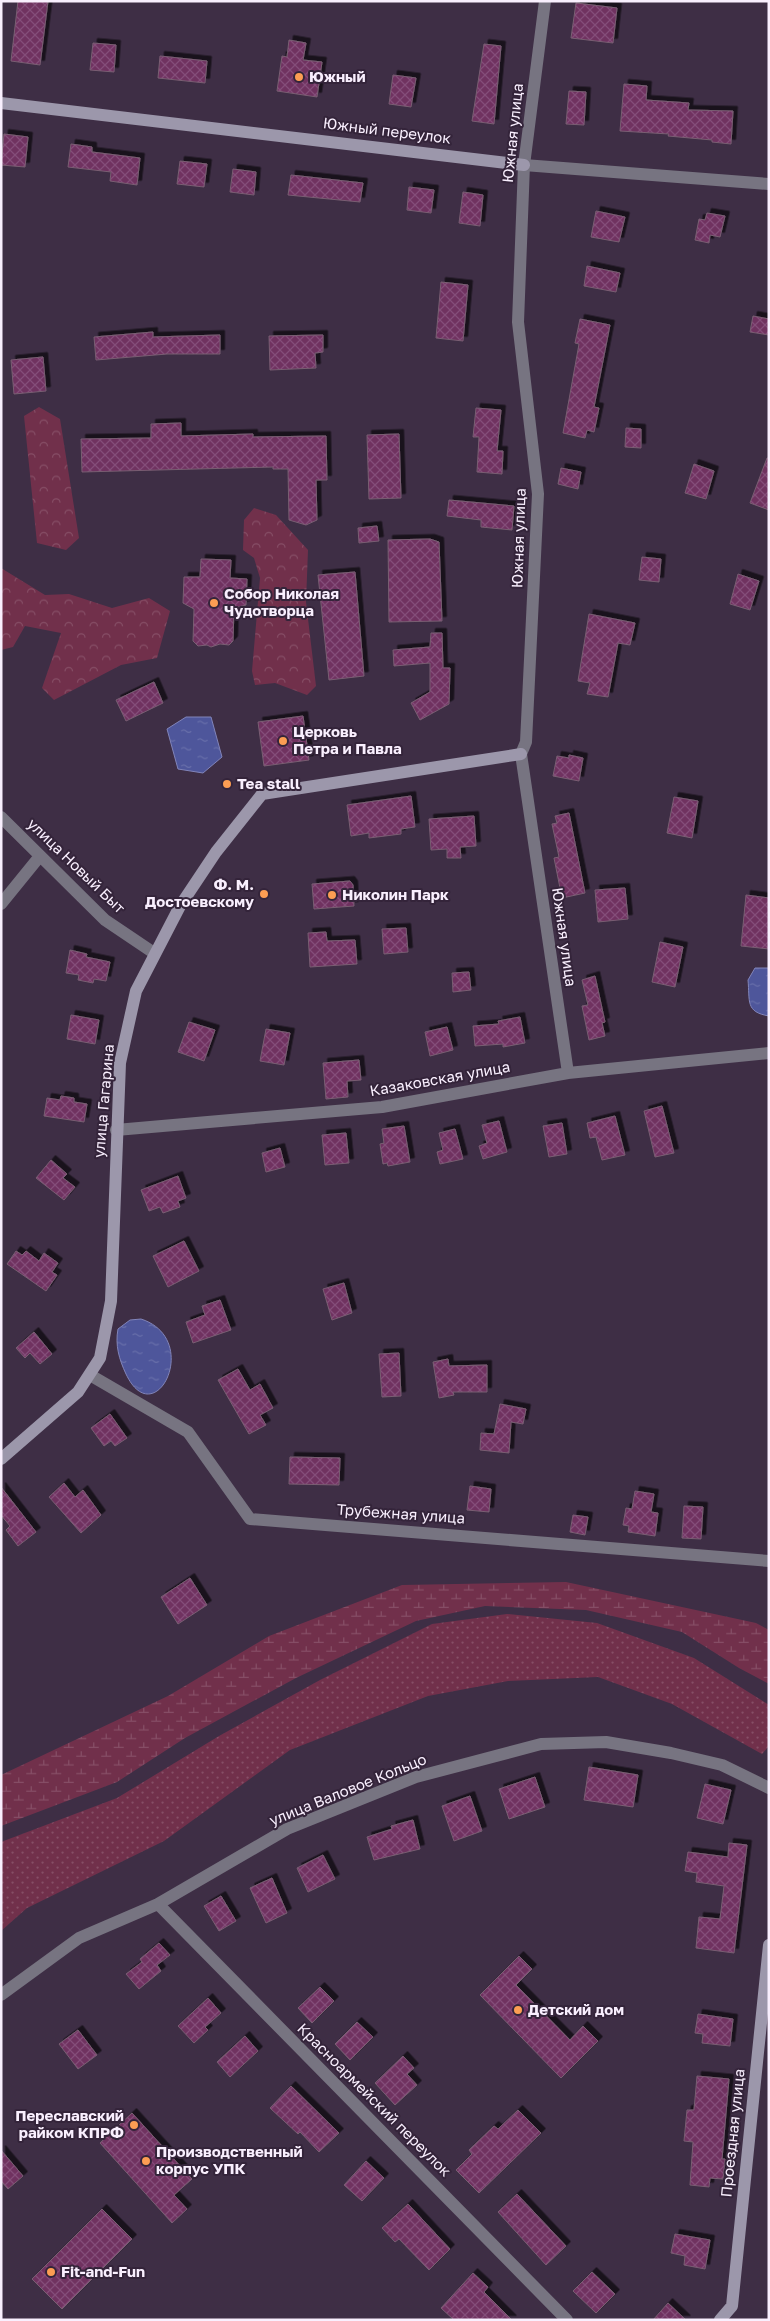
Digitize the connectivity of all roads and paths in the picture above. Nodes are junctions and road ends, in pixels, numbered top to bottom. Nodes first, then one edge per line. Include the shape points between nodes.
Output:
1 (545, 1) edge
2 (1, 103) edge
3 (524, 165) junction
4 (769, 184) edge
5 (521, 754) junction
6 (1, 817) edge
7 (40, 856) junction
8 (1, 904) edge
9 (154, 953) junction
10 (769, 1053) edge
11 (568, 1073) junction
12 (116, 1130) junction
13 (90, 1375) junction
14 (1, 1459) edge
15 (769, 1562) edge
16 (769, 1788) edge
17 (158, 1904) junction
18 (769, 1945) edge
19 (1, 1995) edge
20 (567, 2320) edge
21 (720, 2320) edge

1 - 3 street, Южная улица
2 - 3 street, Южный переулок
3 - 4 street, Южный переулок
3 - 5 street, Южная улица via 518,322 538,494 526,742
5 - 9 street, улица Гагарина via 262,794 216,852
5 - 11 street, Южная улица
6 - 7 street, улица Новый Быт
7 - 8 street
7 - 9 street, улица Новый Быт via 105,920
9 - 12 street, улица Гагарина via 136,991 120,1063
10 - 11 street, Казаковская улица
11 - 12 street, Казаковская улица via 382,1107
12 - 13 street, улица Гагарина via 111,1301 100,1358
13 - 14 street, улица Гагарина via 78,1392
13 - 15 street, Трубежная улица via 188,1432 250,1519
16 - 17 street, улица Валовое Кольцо via 722,1765 671,1753 606,1742 541,1744 416,1777 287,1829
17 - 19 street, улица Валовое Кольцо via 79,1938
17 - 20 street, Красноармейский переулок
18 - 21 street, Проездная улица via 732,2306

